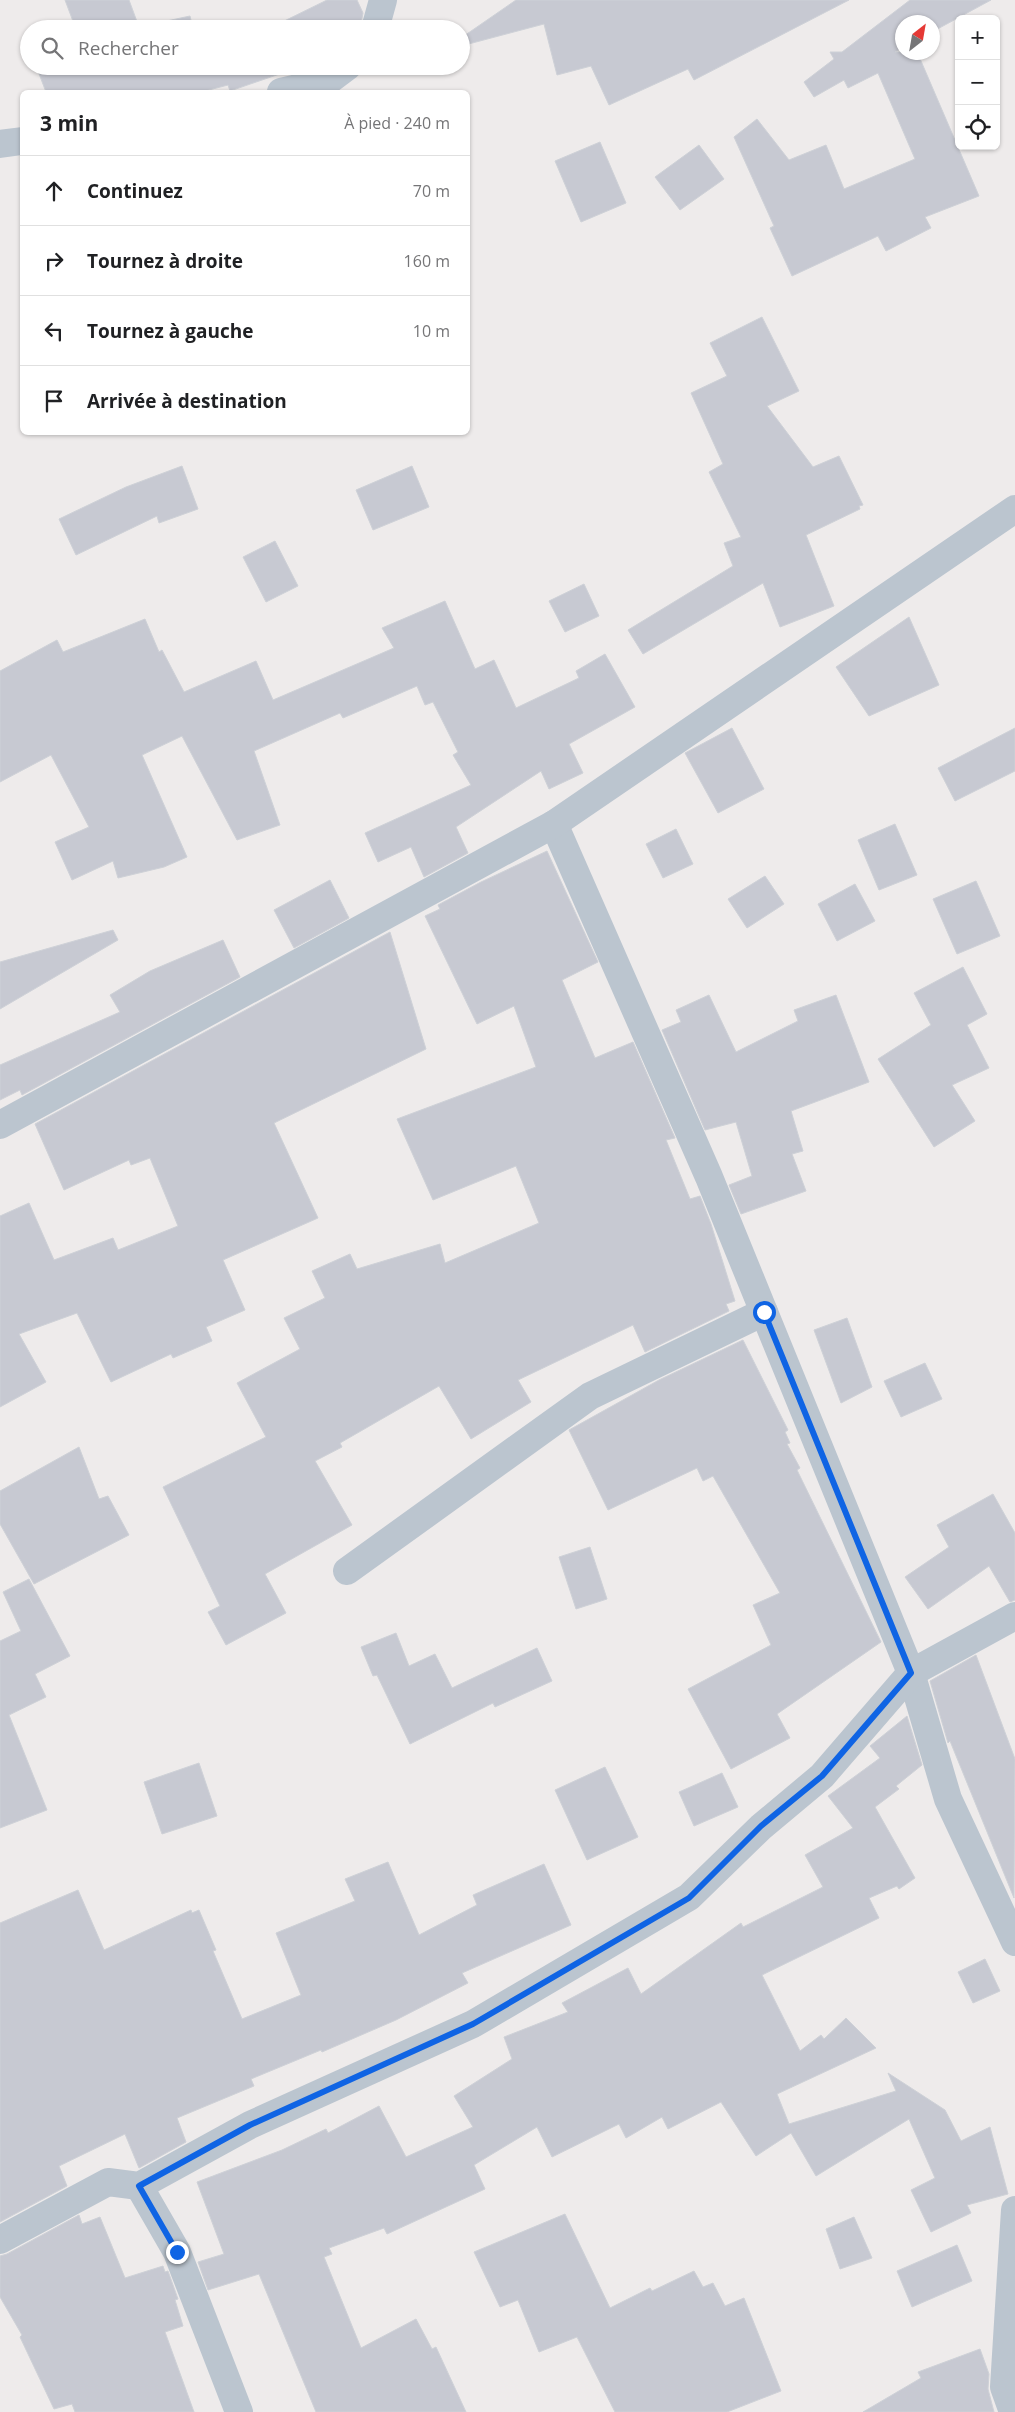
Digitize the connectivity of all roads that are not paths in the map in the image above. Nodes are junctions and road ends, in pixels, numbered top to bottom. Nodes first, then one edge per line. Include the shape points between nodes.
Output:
1 (383, 0) edge
2 (377, 20) edge
3 (336, 75) edge
4 (290, 90) edge
5 (20, 141) edge
6 (0, 144) edge
7 (1015, 509) edge
8 (554, 824) junction
9 (0, 1125) edge
10 (764, 1312) junction
11 (347, 1571) dead end
12 (1015, 1616) edge
13 (911, 1673) junction
14 (1015, 1942) edge
15 (139, 2186) junction
16 (1015, 2210) edge
17 (0, 2240) edge
18 (1013, 2287) edge
19 (240, 2412) edge
20 (1013, 2412) edge

1 - 2 street
3 - 4 street via 328,81
5 - 6 street
7 - 8 street
8 - 9 street
8 - 10 street via 709,1177
10 - 11 street via 590,1396
10 - 13 street
12 - 13 street
13 - 14 street via 948,1799
13 - 15 street via 822,1776 761,1826 689,1898 473,2024 250,2125
15 - 17 street via 108,2182
15 - 19 street via 177,2252
16 - 18 street
18 - 20 street via 1004,2387

